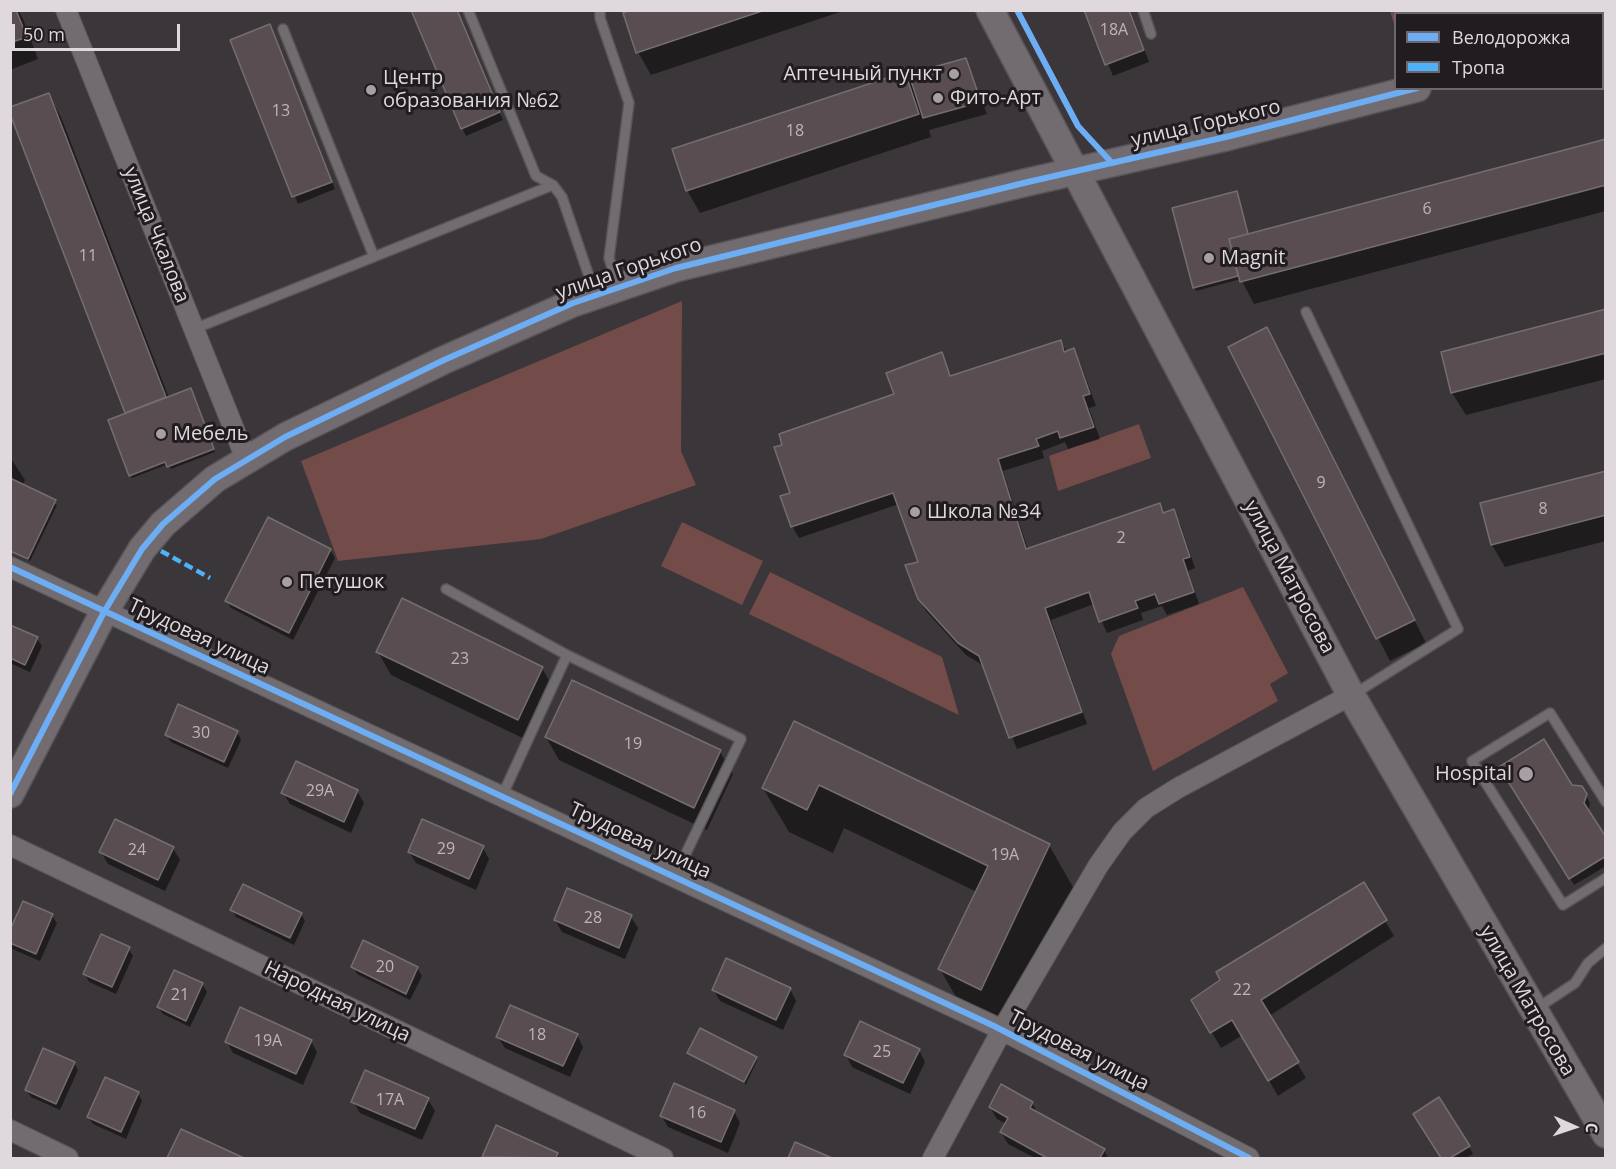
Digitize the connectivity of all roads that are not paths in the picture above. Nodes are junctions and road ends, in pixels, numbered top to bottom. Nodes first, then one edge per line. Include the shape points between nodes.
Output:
1 (66, 10) edge
2 (468, 10) edge
3 (600, 10) edge
4 (990, 10) edge
5 (1143, 10) edge
6 (282, 29) dead end
7 (1151, 34) dead end
8 (1409, 90) edge
9 (1075, 171) junction
10 (554, 185) junction
11 (374, 257) junction
12 (606, 291) junction
13 (1306, 312) dead end
14 (194, 329) junction
15 (246, 459) junction
16 (10, 567) edge
17 (446, 589) dead end
18 (104, 612) junction
19 (567, 655) junction
20 (1351, 695) junction
21 (10, 794) edge
22 (502, 796) junction
23 (1605, 802) edge
24 (10, 845) edge
25 (675, 876) junction
26 (1605, 878) edge
27 (1605, 948) edge
28 (1533, 1011) junction
29 (1002, 1030) junction
30 (10, 1130) edge
31 (1605, 1134) edge
32 (68, 1158) edge
33 (663, 1158) edge
34 (933, 1158) edge
35 (1250, 1158) edge

1 - 14 street, улица Чкалова
2 - 10 lane via 536,176
3 - 12 lane via 629,103
4 - 9 street, улица Матросова
5 - 7 lane
6 - 11 lane
8 - 9 street, улица Горького via 1220,139
9 - 12 street, улица Горького via 735,252
9 - 20 street, улица Матросова
10 - 11 lane
10 - 12 lane
11 - 14 lane
12 - 15 street, улица Горького via 444,360
13 - 20 lane via 1458,629
14 - 15 street, улица Чкалова
15 - 18 street, улица Горького via 215,479 163,524 142,549
16 - 18 street, Трудовая улица
17 - 19 lane
18 - 21 street, улица Горького
18 - 22 street, Трудовая улица
19 - 22 lane
19 - 25 lane via 741,739
20 - 28 street, улица Матросова
20 - 29 street via 1146,808 1122,832 1098,866
22 - 25 street, Трудовая улица
23 - 26 lane via 1550,712 1473,761 1563,905
24 - 33 street, Народная улица
25 - 29 street, Трудовая улица
27 - 28 lane via 1588,963 1575,983
28 - 31 street, улица Матросова
29 - 34 street
29 - 35 street, Трудовая улица
30 - 32 street

